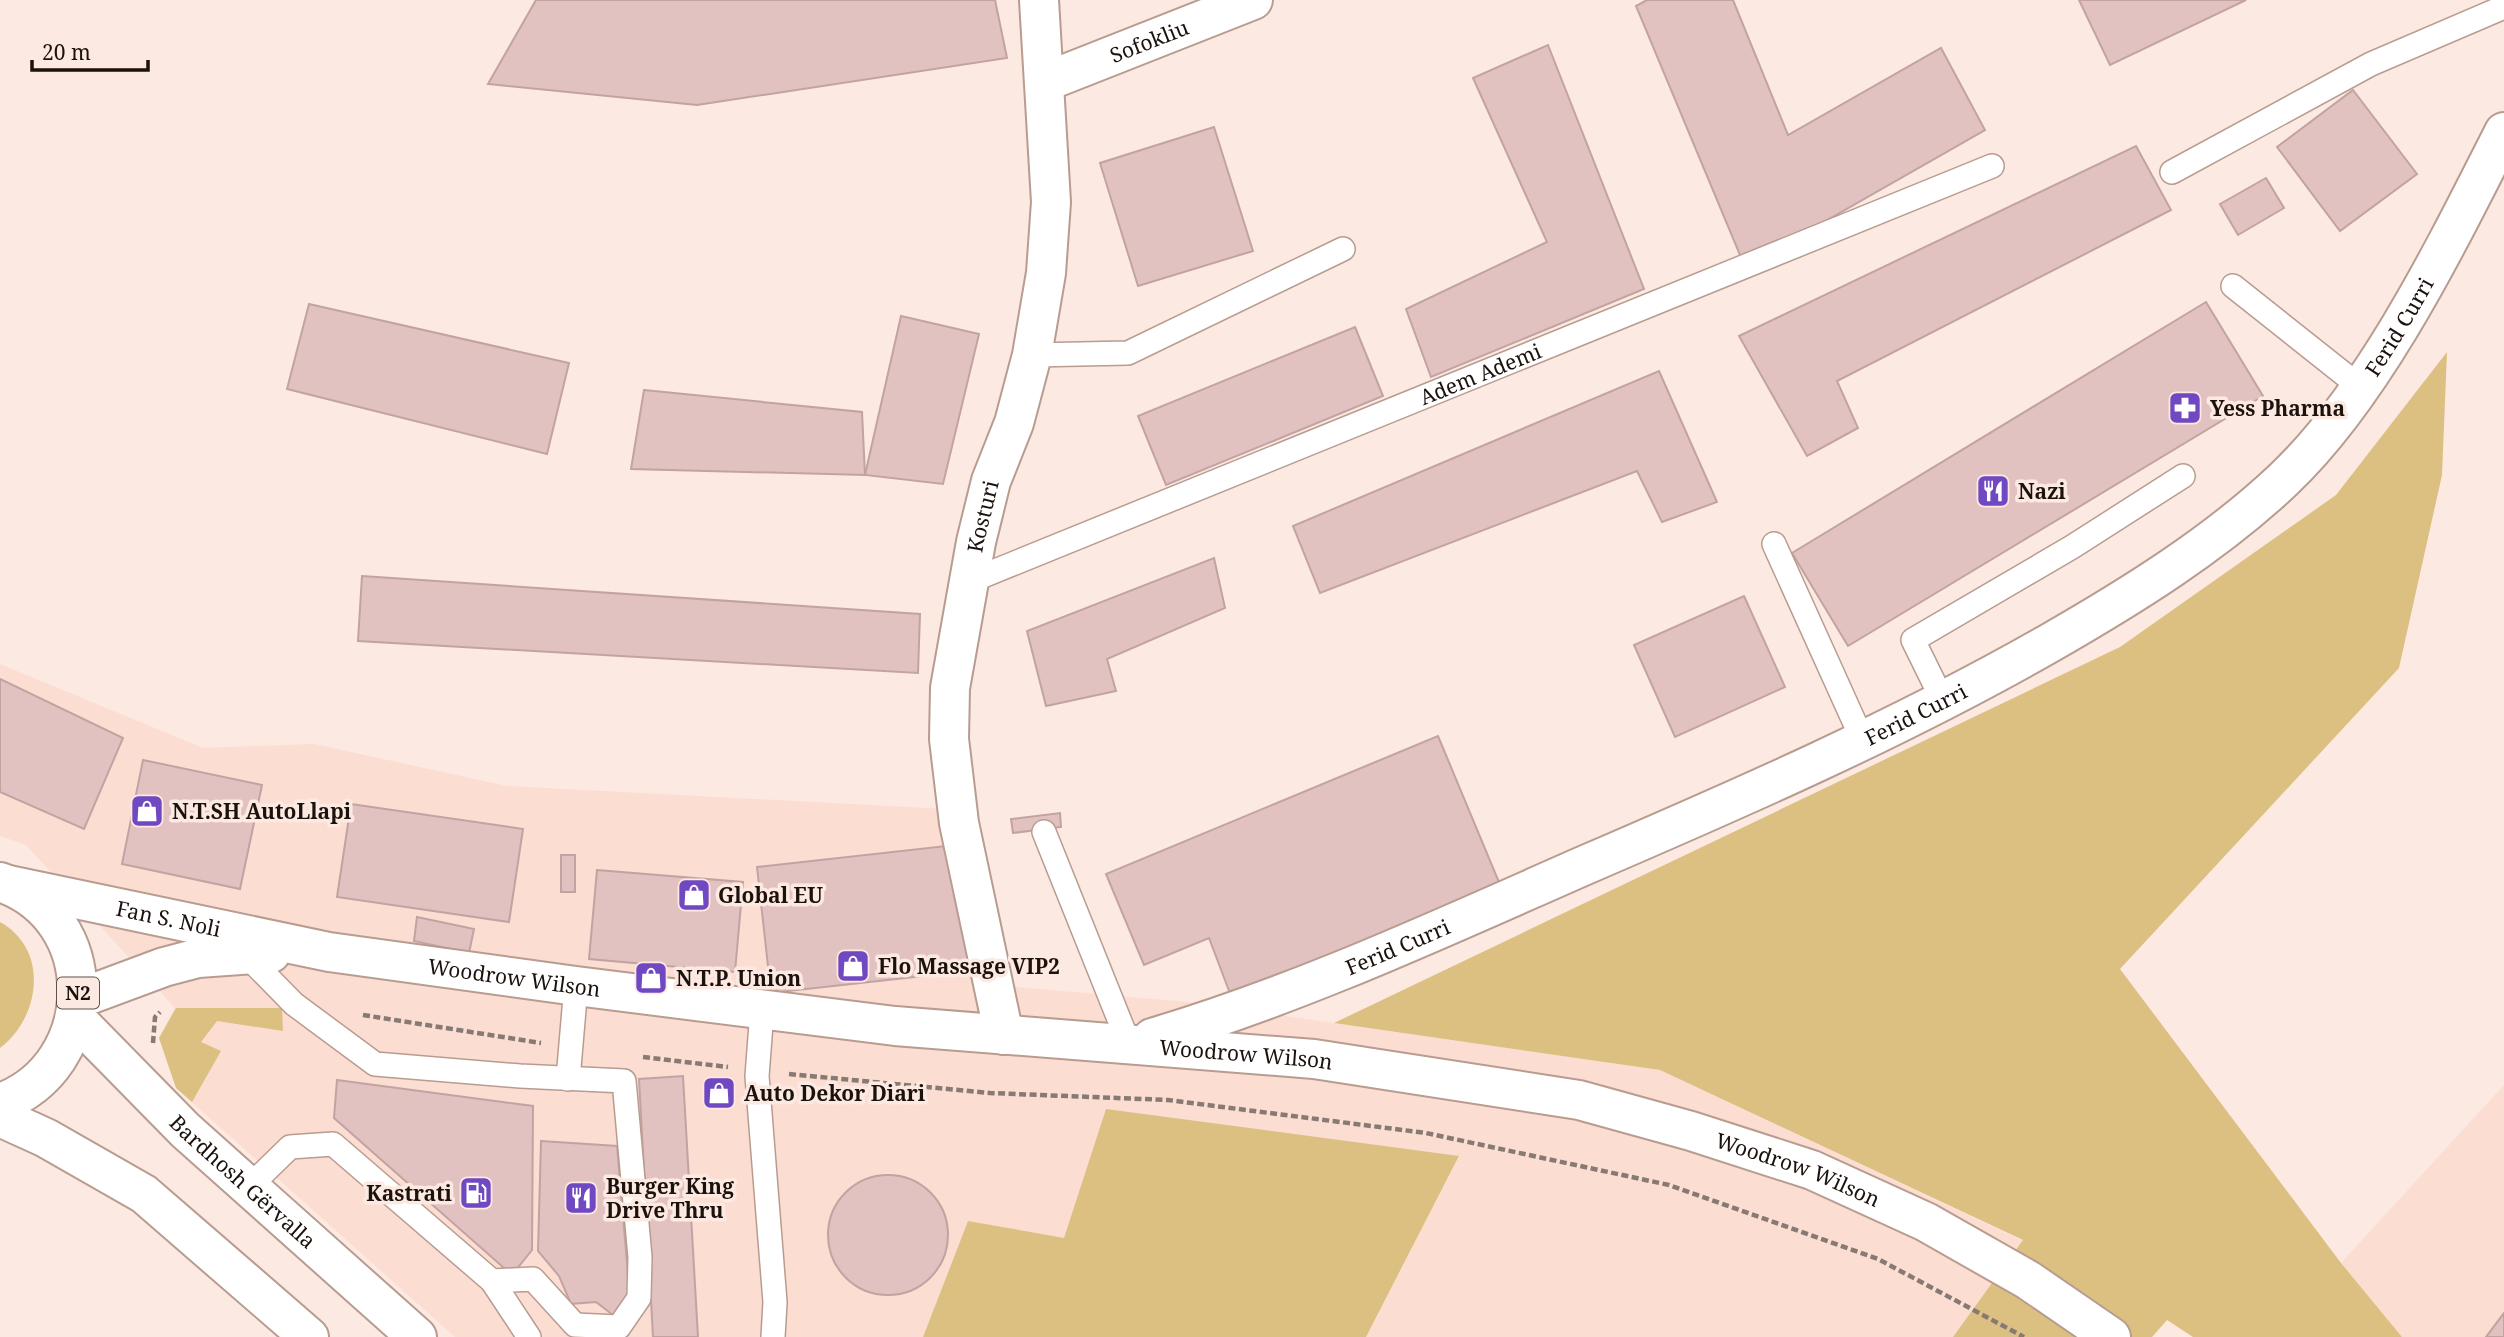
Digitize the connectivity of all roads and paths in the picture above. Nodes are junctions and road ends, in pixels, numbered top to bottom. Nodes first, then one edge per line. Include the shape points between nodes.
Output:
1 (1040, 0) edge
2 (1253, 0) edge
3 (2504, 7) edge
4 (1045, 82) junction
5 (2504, 132) edge
6 (1993, 166) dead end
7 (2172, 172) dead end
8 (1343, 249) dead end
9 (2233, 286) dead end
10 (1032, 355) junction
11 (2359, 386) junction
12 (2183, 476) dead end
13 (1773, 544) dead end
14 (968, 582) junction
15 (1943, 701) junction
16 (1863, 741) junction
17 (1044, 832) dead end
18 (4, 884) edge
19 (329, 952) junction
20 (245, 954) junction
21 (576, 986) junction
22 (294, 1004) junction
23 (77, 1009) junction
24 (162, 1010) dead end
25 (762, 1011) junction
26 (1004, 1035) junction
27 (1129, 1044) junction
28 (153, 1046) dead end
29 (570, 1048) junction
30 (640, 1056) dead end
31 (758, 1071) junction
32 (568, 1079) junction
33 (0, 1103) edge
34 (0, 1117) edge
35 (250, 1186) junction
36 (492, 1281) junction
37 (309, 1337) edge
38 (417, 1337) edge
39 (529, 1337) edge
40 (774, 1337) edge
41 (2024, 1337) edge
42 (2111, 1337) edge

1 - 4 main road, Kosturi
2 - 4 main road, Sofokliu
3 - 7 lane via 2371,64
4 - 10 main road, Kosturi via 1051,202 1046,273
5 - 11 main road, Ferid Curri via 2452,233
6 - 14 lane, Adem Ademi
8 - 10 lane via 1128,353
9 - 11 lane
10 - 14 main road, Kosturi via 1014,423 991,481
11 - 15 main road, Ferid Curri via 2327,432 2285,479 2238,519 2103,613
12 - 15 lane via 1913,640
13 - 16 lane
14 - 26 main road, Kosturi via 950,688 949,739 959,823
15 - 16 main road, Ferid Curri
16 - 27 main road, Ferid Curri via 1382,952 1222,1017
17 - 27 lane
18 - 19 main road, Fan S. Noli
18 - 23 main road, N2 via 39,905 61,932 75,964
19 - 20 main road
19 - 21 main road, Woodrow Wilson
20 - 22 lane
20 - 23 main road via 164,967
21 - 25 main road, Woodrow Wilson
21 - 29 lane
22 - 29 path
22 - 32 lane via 375,1064
23 - 33 main road, N2 via 64,1051 43,1078 16,1098
23 - 35 main road, Bardhosh Gërvalla / N2 via 185,1130
24 - 28 path via 155,1017
25 - 26 main road, Woodrow Wilson
25 - 31 lane
26 - 27 main road, Woodrow Wilson
27 - 42 main road, Woodrow Wilson via 1314,1059 1458,1079 1579,1100 1691,1130 1812,1170 1926,1222 2028,1280
29 - 32 lane
30 - 31 path
31 - 40 lane
31 - 41 path via 990,1093 1168,1100 1453,1139 1682,1189 1878,1259
32 - 36 lane via 624,1081 640,1257 639,1298 619,1327 575,1325 533,1279
34 - 37 main road via 47,1138 144,1194
35 - 36 lane via 290,1147 333,1144
35 - 38 main road, Bardhosh Gërvalla / N2
36 - 39 lane

